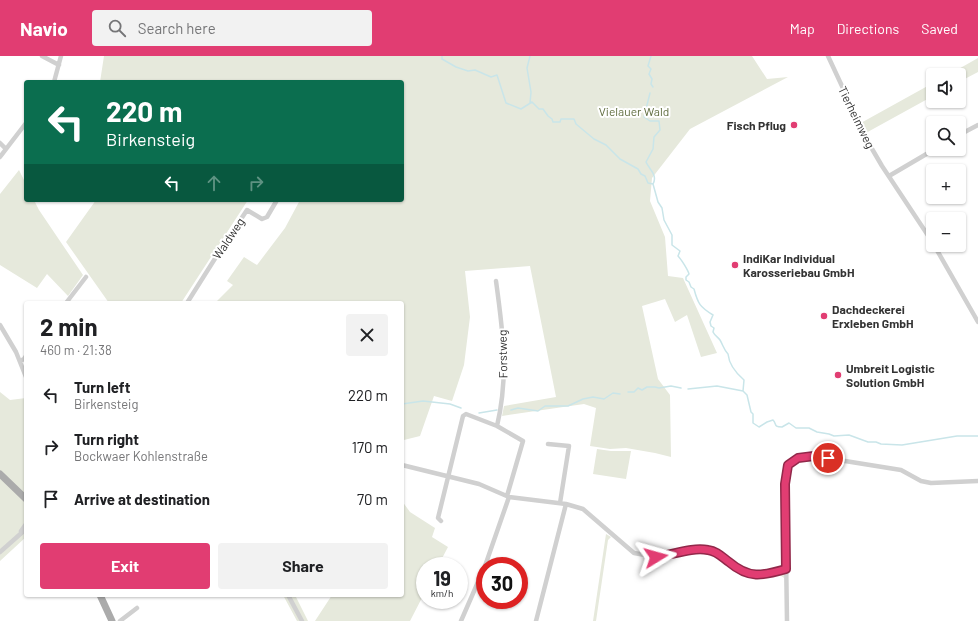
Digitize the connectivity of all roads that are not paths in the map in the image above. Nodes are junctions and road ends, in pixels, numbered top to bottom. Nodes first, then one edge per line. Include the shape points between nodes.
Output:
1 (42, 56) edge
2 (61, 56) edge
3 (828, 56) edge
4 (59, 64) junction
5 (55, 80) edge
6 (978, 125) edge
7 (24, 126) edge
8 (966, 131) edge
9 (0, 143) edge
10 (6, 149) junction
11 (926, 154) edge
12 (0, 157) edge
13 (889, 176) junction
14 (276, 202) edge
15 (926, 232) edge
16 (939, 252) edge
17 (86, 277) dead end
18 (496, 281) dead end
19 (68, 301) edge
20 (189, 301) edge
21 (978, 321) edge
22 (0, 325) edge
23 (24, 359) edge
24 (20, 361) junction
25 (24, 372) edge
26 (497, 426) junction
27 (548, 444) dead end
28 (404, 466) edge
29 (0, 474) edge
30 (448, 477) junction
31 (978, 481) edge
32 (508, 496) junction
33 (24, 497) edge
34 (560, 503) junction
35 (566, 504) junction
36 (441, 521) dead end
37 (24, 527) edge
38 (24, 530) edge
39 (20, 533) junction
40 (0, 552) edge
41 (488, 557) edge
42 (786, 569) junction
43 (476, 587) edge
44 (101, 597) edge
45 (289, 597) edge
46 (137, 608) dead end
47 (112, 621) edge
48 (120, 621) edge
49 (302, 621) edge
50 (461, 621) edge
51 (536, 621) edge
52 (786, 621) edge

1 - 4 street
2 - 4 street
3 - 13 street, Tierheimweg via 864,134
4 - 5 street
6 - 8 street
7 - 10 street
9 - 10 street
10 - 12 street
11 - 13 street
13 - 15 street, Tierheimweg
14 - 20 street, Waldweg via 267,217 262,219 247,210
16 - 21 street, Tierheimweg
17 - 19 street
18 - 26 street, Forstweg via 504,339 502,405
22 - 24 street
23 - 24 street
24 - 25 street
26 - 30 street via 466,414 463,416
26 - 32 street via 523,441
27 - 34 street via 569,446
28 - 30 street
29 - 33 main road
30 - 32 street via 479,484
30 - 36 street via 438,518
31 - 42 street via 931,483 921,481 901,470 814,456 798,458 788,465 785,484
32 - 34 street
32 - 41 street
34 - 35 street
35 - 42 street via 583,509 634,553 656,557 708,550 718,553 746,574 758,575
35 - 51 street
37 - 39 street
38 - 39 street
39 - 40 street
42 - 52 street
43 - 50 street
44 - 47 main road
45 - 49 street
46 - 48 street

